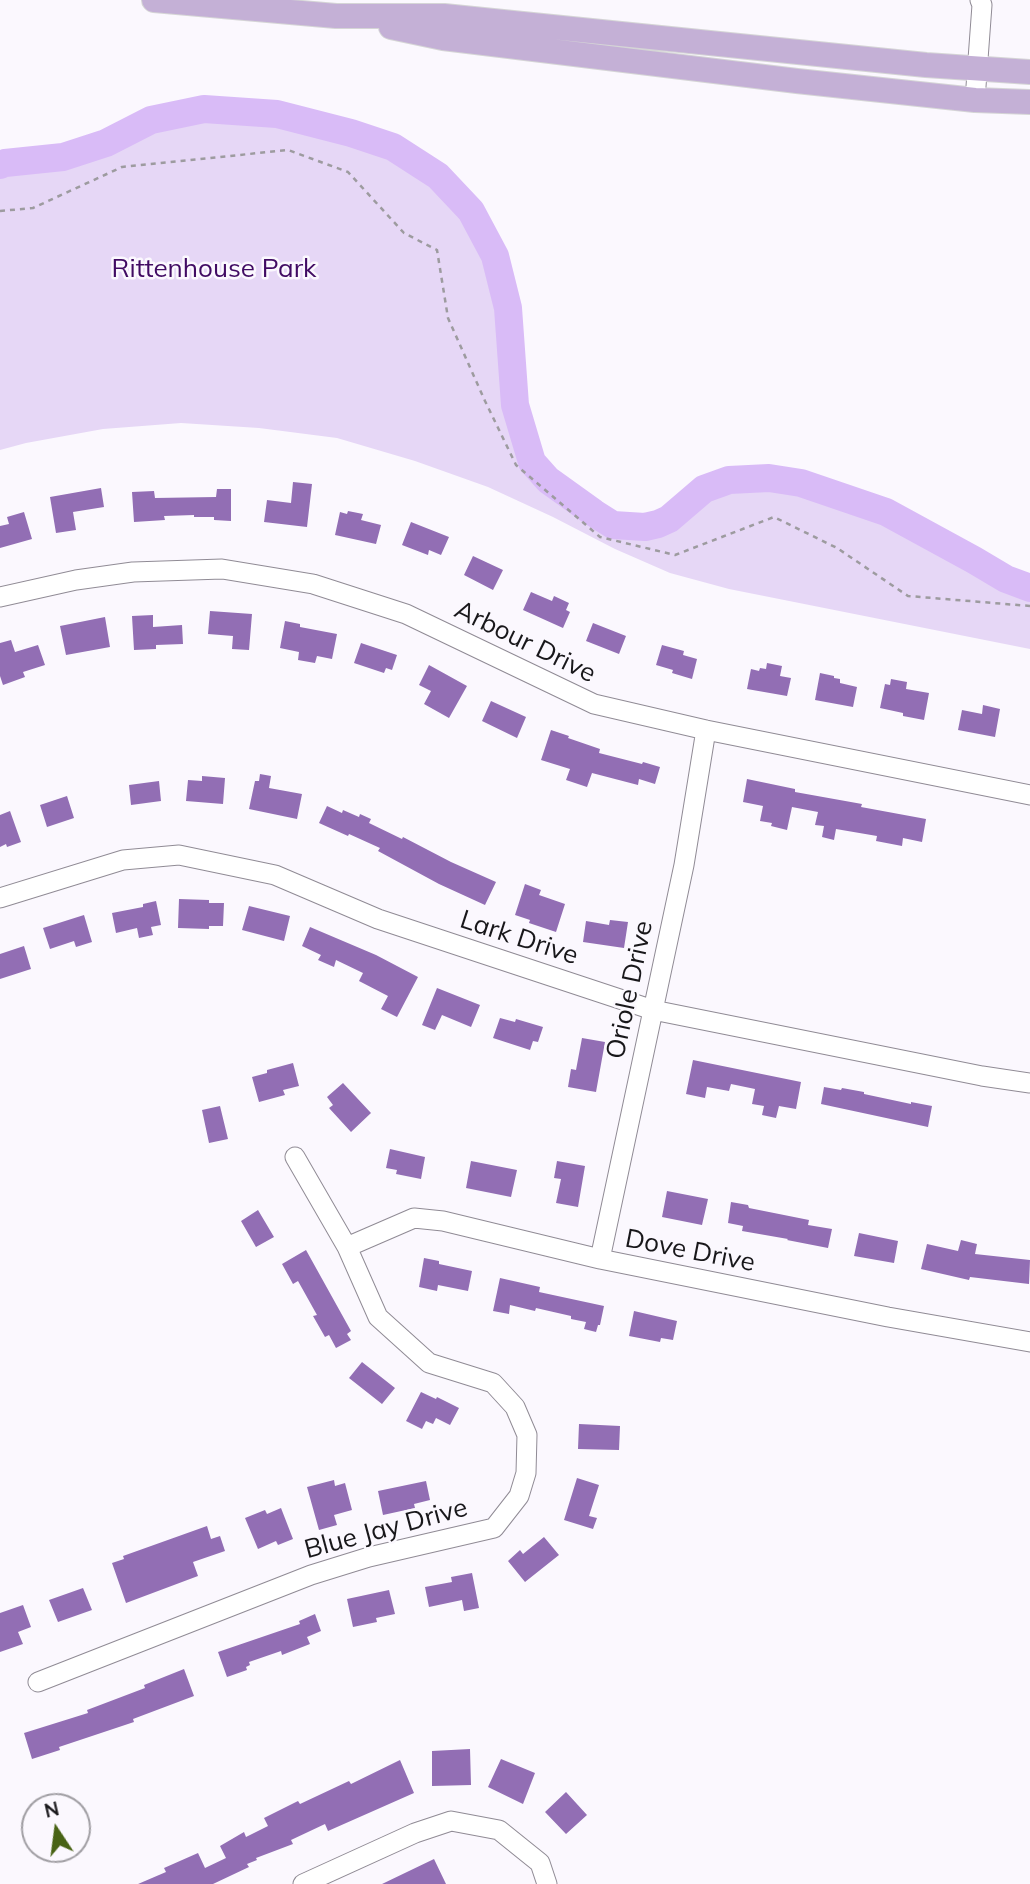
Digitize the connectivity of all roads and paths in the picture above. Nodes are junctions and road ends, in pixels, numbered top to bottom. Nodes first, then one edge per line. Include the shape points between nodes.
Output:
1 (154, 0) edge
2 (980, 0) edge
3 (336, 16) junction
4 (977, 69) junction
5 (1030, 72) edge
6 (975, 100) junction
7 (1030, 102) edge
8 (0, 211) edge
9 (0, 597) edge
10 (1030, 606) edge
11 (706, 730) junction
12 (1030, 795) edge
13 (0, 898) edge
14 (653, 1010) junction
15 (1030, 1083) edge
16 (295, 1157) dead end
17 (347, 1247) junction
18 (600, 1259) junction
19 (1030, 1342) edge
20 (38, 1682) dead end
21 (303, 1884) edge
22 (547, 1884) edge

1 - 3 main road
2 - 4 street
3 - 4 main road via 444,16
3 - 6 main road via 443,38
4 - 5 main road
4 - 6 street
6 - 7 main road
8 - 10 path via 33,208 122,167 288,150 348,172 404,233 437,250 448,318 516,465 600,537 675,555 774,517 837,548 908,596
9 - 11 street, Arbour Drive via 132,572 222,569 313,584 406,614 594,704
11 - 12 street, Arbour Drive
11 - 14 street, Oriole Drive
13 - 14 street, Lark Drive via 123,860 179,855 275,876 378,919
14 - 15 street, Lark Drive
14 - 18 street, Oriole Drive
16 - 17 street, Blue Jay Drive
17 - 18 street, Dove Drive via 414,1217
17 - 20 street, Blue Jay Drive via 378,1317 429,1363 493,1383 515,1407 527,1435 526,1473 519,1496 494,1528 311,1575
18 - 19 street, Dove Drive
21 - 22 street via 452,1821 499,1830 540,1863

